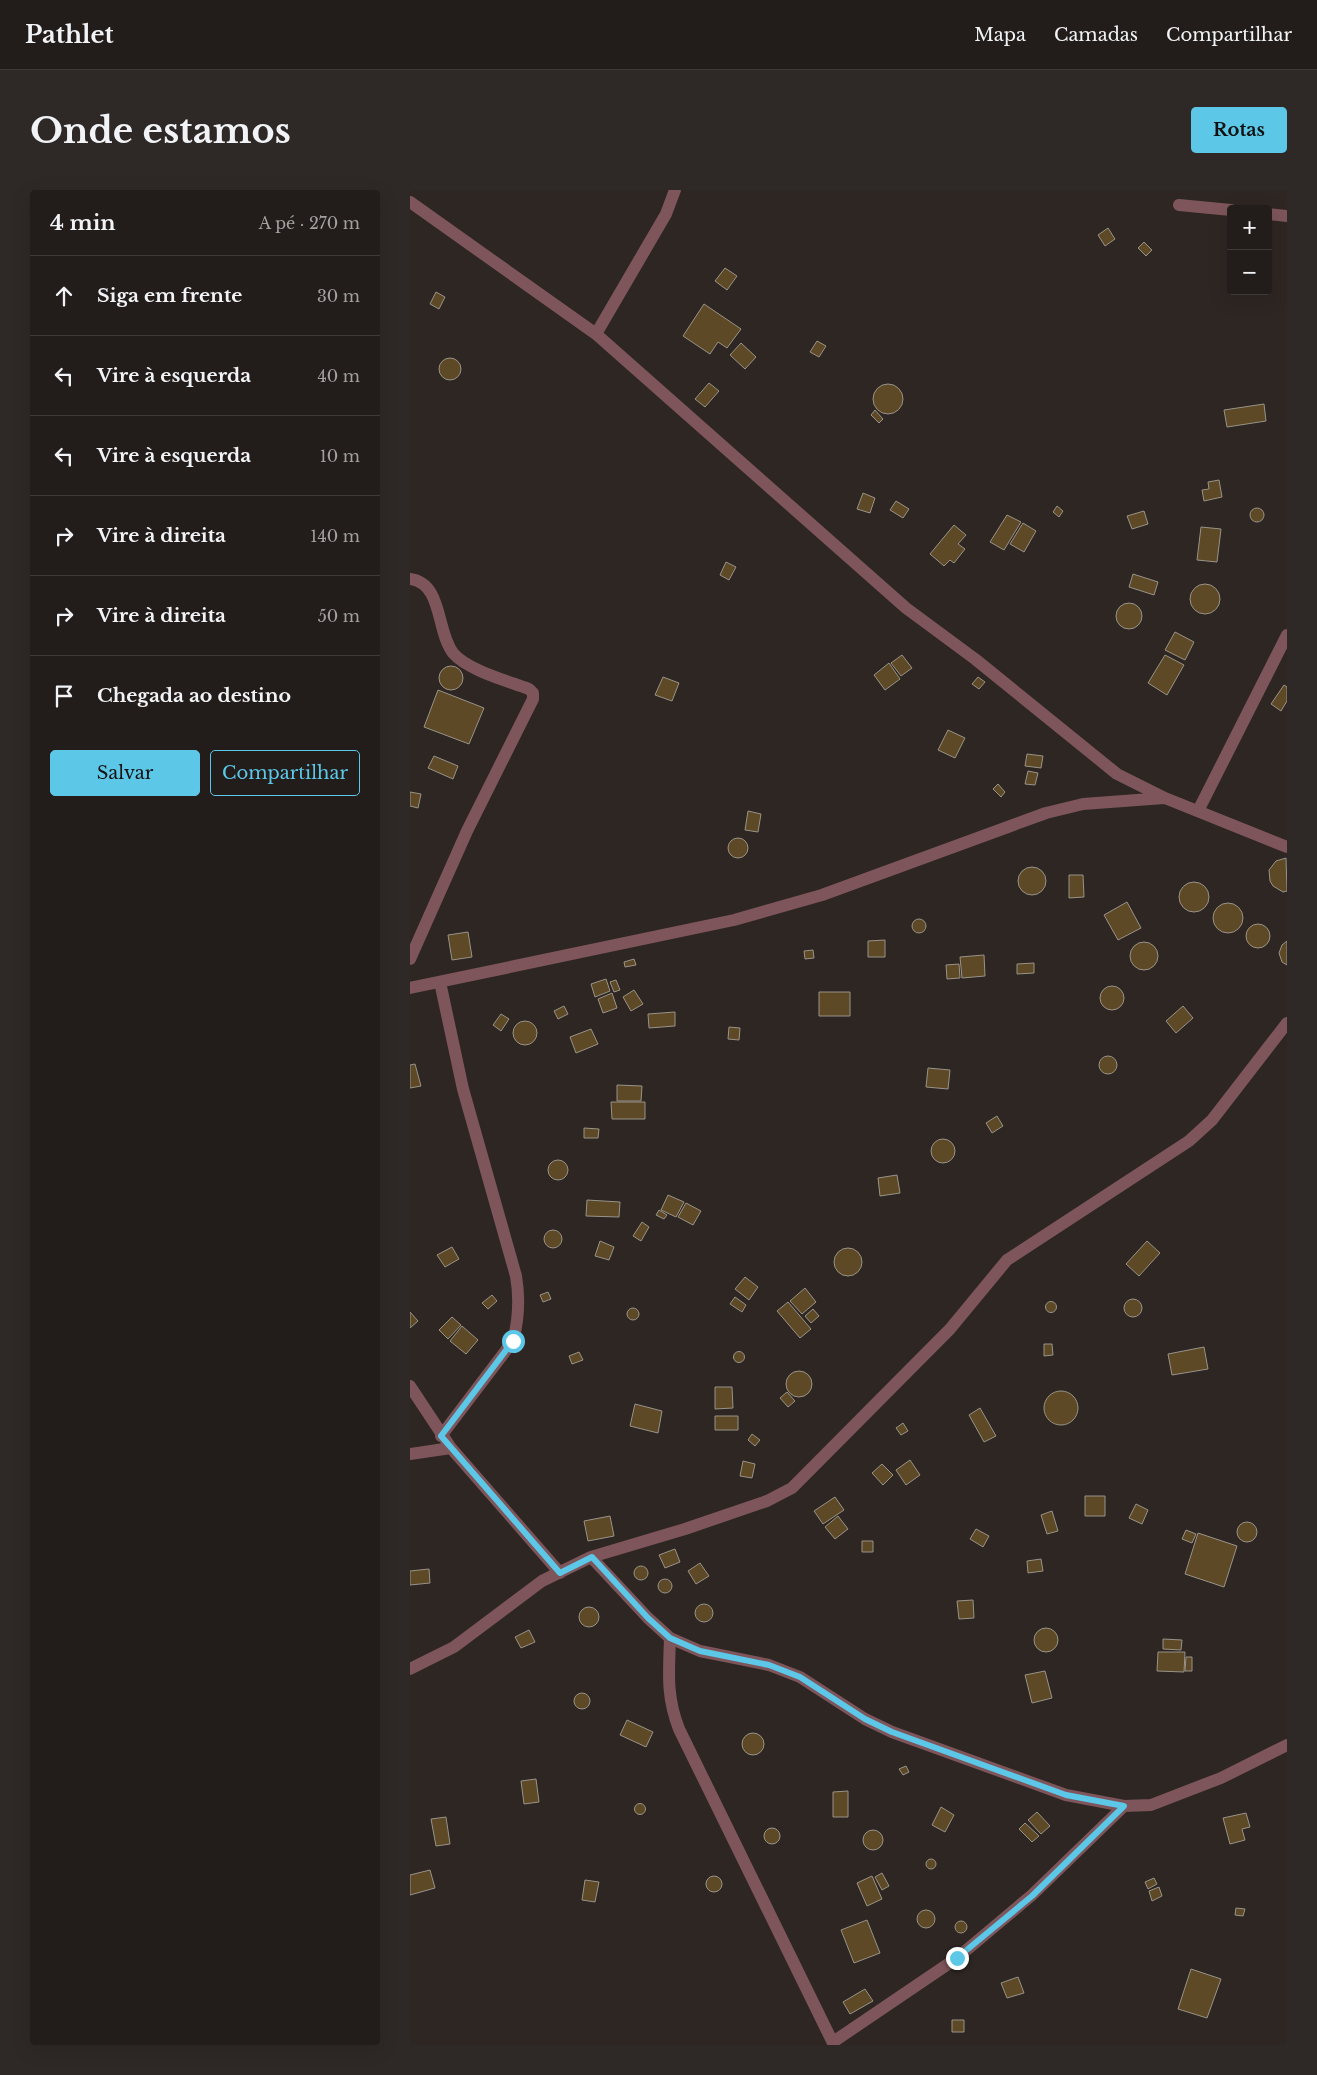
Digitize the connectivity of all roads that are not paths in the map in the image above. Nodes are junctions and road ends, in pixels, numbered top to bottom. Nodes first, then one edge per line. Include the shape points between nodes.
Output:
1 (675, 190) edge
2 (410, 202) edge
3 (1179, 205) dead end
4 (1227, 210) edge
5 (1272, 214) edge
6 (1287, 216) edge
7 (596, 334) junction
8 (410, 579) edge
9 (1287, 635) edge
10 (1165, 798) junction
11 (1198, 811) junction
12 (1287, 847) edge
13 (410, 959) edge
14 (440, 982) junction
15 (410, 988) edge
16 (1287, 1022) edge
17 (410, 1386) edge
18 (441, 1436) junction
19 (451, 1448) junction
20 (410, 1454) edge
21 (592, 1557) junction
22 (560, 1573) junction
23 (670, 1638) junction
24 (410, 1669) edge
25 (1287, 1745) edge
26 (1124, 1806) junction
27 (833, 2044) edge

1 - 7 street via 666,214
2 - 7 street
3 - 4 street
5 - 6 street
7 - 10 street via 906,608 975,659 1117,774
8 - 13 street via 419,580 430,589 445,637 453,653 464,664 533,693 533,699 467,831
9 - 11 street
10 - 11 street
10 - 14 street via 1082,804 1046,813 822,895 734,920
11 - 12 street
14 - 15 street
14 - 18 street via 462,1089 520,1299 513,1341
16 - 21 street via 1212,1120 1189,1141 1007,1260 950,1329 792,1488 767,1501
17 - 18 street
18 - 19 street
19 - 20 street
19 - 22 street
21 - 22 street
21 - 23 street
22 - 24 street via 542,1582 454,1647
23 - 26 street via 700,1651 769,1665 800,1677 865,1719 892,1732 1066,1795
23 - 27 street via 668,1688 679,1729
25 - 26 street via 1220,1778 1151,1805
26 - 27 street via 1032,1896 957,1958

